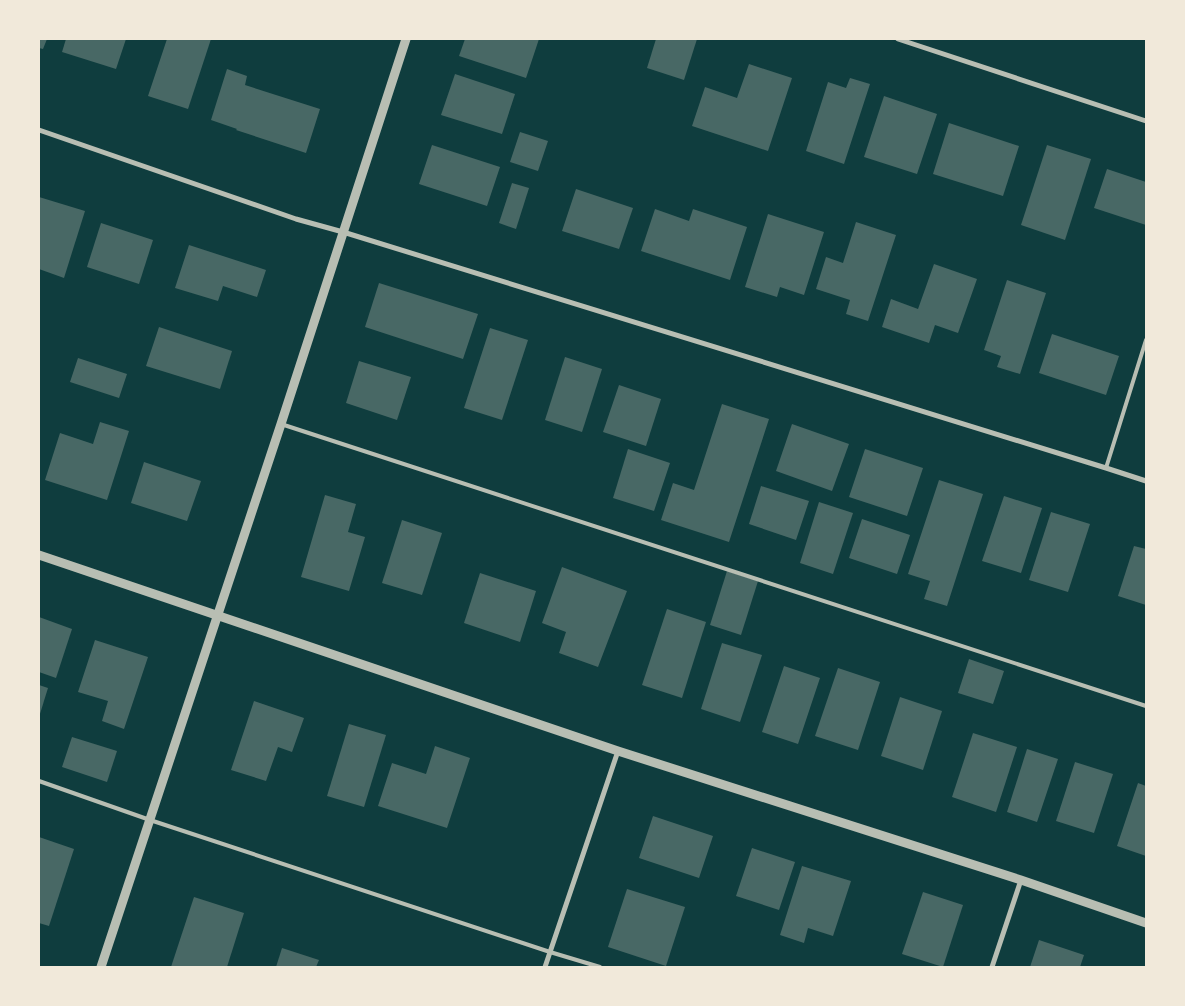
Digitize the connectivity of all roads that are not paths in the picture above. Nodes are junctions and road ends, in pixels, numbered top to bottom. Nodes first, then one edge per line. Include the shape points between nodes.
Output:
1 (406, 39) edge
2 (898, 39) edge
3 (1146, 121) edge
4 (39, 130) edge
5 (343, 232) junction
6 (1146, 340) edge
7 (281, 424) junction
8 (1106, 468) junction
9 (1146, 481) edge
10 (39, 555) edge
11 (216, 616) junction
12 (1146, 706) edge
13 (618, 751) junction
14 (39, 781) edge
15 (150, 820) junction
16 (1021, 880) junction
17 (1146, 923) edge
18 (550, 952) junction
19 (101, 967) edge
20 (545, 967) edge
21 (600, 967) edge
22 (992, 967) edge

1 - 5 street
2 - 3 street
4 - 5 street via 296,219
5 - 7 street
5 - 8 street
6 - 8 lane
7 - 11 street
7 - 12 lane
8 - 9 street
10 - 11 street
11 - 13 street
11 - 15 street
13 - 16 street
13 - 18 street
14 - 15 lane
15 - 18 lane
15 - 19 street
16 - 17 street
16 - 22 street
18 - 20 street
18 - 21 lane

